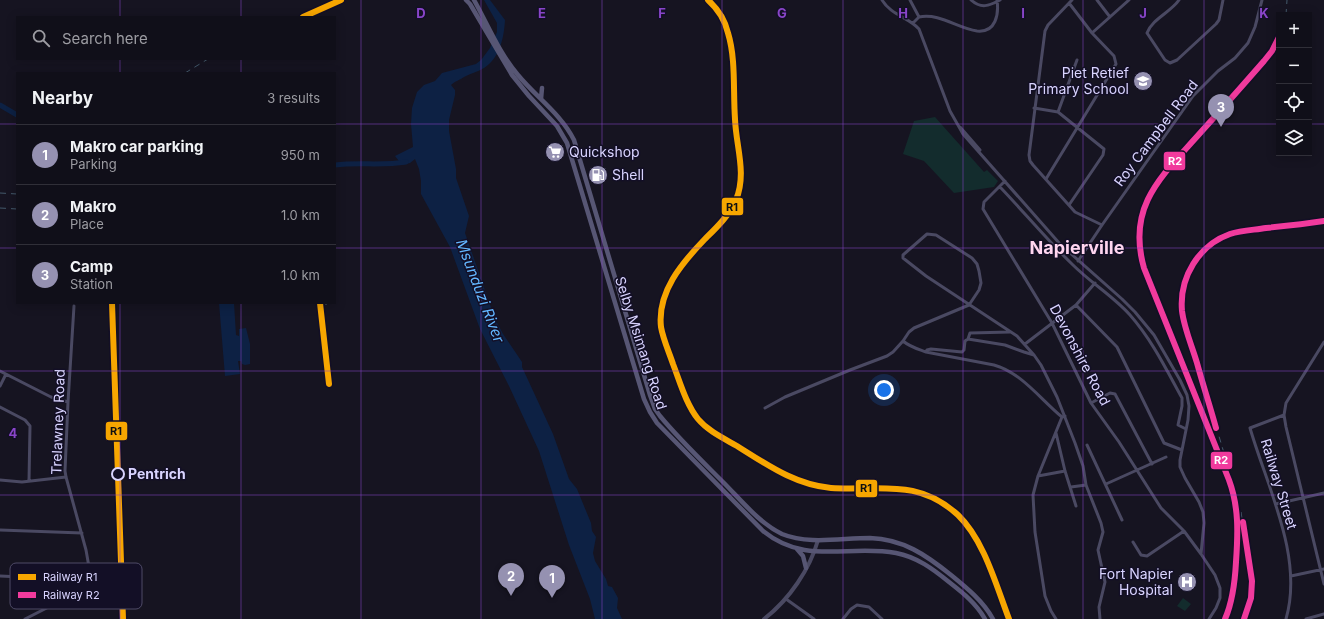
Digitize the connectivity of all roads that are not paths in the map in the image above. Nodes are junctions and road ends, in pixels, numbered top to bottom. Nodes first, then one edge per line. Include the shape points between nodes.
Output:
1 (466, 0) edge
2 (474, 0) edge
3 (882, 0) edge
4 (910, 0) edge
5 (971, 0) edge
6 (1072, 0) edge
7 (1097, 0) edge
8 (1129, 0) edge
9 (1179, 0) edge
10 (1223, 0) edge
11 (1262, 0) edge
12 (998, 1) edge
13 (1069, 4) junction
14 (920, 17) junction
15 (1110, 17) junction
16 (913, 23) junction
17 (1092, 33) junction
18 (492, 36) junction
19 (502, 55) junction
20 (1077, 60) dead end
21 (525, 82) junction
22 (542, 88) dead end
23 (531, 98) junction
24 (541, 100) junction
25 (1034, 108) junction
26 (1058, 112) junction
27 (1077, 128) junction
28 (1046, 179) junction
29 (1005, 181) junction
30 (1000, 187) junction
31 (1069, 205) junction
32 (1102, 225) junction
33 (1078, 261) junction
34 (1095, 283) junction
35 (969, 305) junction
36 (1076, 305) junction
37 (74, 306) dead end
38 (1052, 323) junction
39 (1010, 332) junction
40 (968, 339) junction
41 (903, 341) junction
42 (1324, 342) edge
43 (1025, 344) junction
44 (926, 352) junction
45 (1034, 355) junction
46 (0, 371) edge
47 (6, 374) junction
48 (0, 386) edge
49 (68, 402) junction
50 (1091, 403) junction
51 (0, 408) edge
52 (765, 408) dead end
53 (1284, 415) junction
54 (1063, 416) junction
55 (1186, 429) junction
56 (1056, 433) junction
57 (1087, 444) dead end
58 (1182, 450) junction
59 (1166, 457) dead end
60 (1152, 464) junction
61 (1065, 471) junction
62 (1137, 471) junction
63 (1038, 476) junction
64 (66, 477) junction
65 (0, 480) edge
66 (29, 481) junction
67 (1106, 484) junction
68 (1086, 485) junction
69 (1071, 487) junction
70 (1324, 493) edge
71 (1303, 498) junction
72 (1276, 504) junction
73 (1076, 506) dead end
74 (1122, 520) dead end
75 (0, 530) edge
76 (1184, 531) junction
77 (82, 533) junction
78 (818, 540) junction
79 (1133, 542) dead end
80 (797, 549) junction
81 (815, 552) junction
82 (1202, 554) junction
83 (88, 563) edge
84 (806, 568) junction
85 (1322, 570) edge
86 (0, 576) edge
87 (10, 576) edge
88 (1291, 576) junction
89 (1324, 584) edge
90 (786, 599) junction
91 (46, 609) edge
92 (1324, 614) edge
93 (31, 618) edge
94 (25, 619) edge
95 (764, 619) edge
96 (814, 619) edge
97 (843, 619) edge
98 (882, 619) edge
99 (985, 619) edge
100 (993, 619) edge
101 (1056, 619) edge
102 (1100, 619) edge
103 (1209, 619) edge
104 (1286, 619) edge
105 (1306, 619) edge

1 - 18 main road, Selby Msimang Road
2 - 18 main road, Selby Msimang Road
3 - 16 street via 892,11
4 - 14 street
5 - 12 street via 983,6
6 - 13 street
7 - 15 street
8 - 15 street
9 - 10 street via 1149,29 1148,33 1165,60 1170,63 1177,60 1216,24
11 - 32 street, Roy Campbell Road via 1248,43 1193,96
12 - 14 street via 995,22 982,31 933,17
13 - 17 street
13 - 25 street via 1045,31
14 - 16 street
15 - 17 street
16 - 29 street via 920,33 947,104 963,134
17 - 27 street via 1114,56 1116,64
18 - 19 main road, Selby Msimang Road
19 - 21 main road, Selby Msimang Road
19 - 23 main road, Selby Msimang Road via 516,81
20 - 26 street
21 - 23 main road via 532,94
21 - 24 main road, Selby Msimang Road
22 - 24 main road
23 - 80 main road, Selby Msimang Road via 557,126 567,143 642,390 657,424 763,531 777,542
24 - 78 main road, Selby Msimang Road via 564,122 574,140 655,409 665,423 766,524 787,536
25 - 26 street
25 - 28 street via 1030,158
26 - 27 street
27 - 28 street
27 - 31 street via 1103,147 1105,152
28 - 31 street
29 - 30 street, Devonshire Road
29 - 33 street
30 - 34 street via 1062,255
30 - 38 street, Devonshire Road via 984,202 982,209
31 - 32 street via 1079,215
32 - 33 street, Roy Campbell Road
33 - 55 street via 1122,299 1164,350 1187,395 1190,406
34 - 36 street
34 - 55 street via 1130,315 1158,352 1182,398 1178,425
35 - 35 street via 903,258 905,253 927,234 936,235 975,260 981,283
35 - 39 street
35 - 41 street via 914,328
36 - 38 street
36 - 58 street via 1117,346 1164,443
37 - 49 street, Trelawney Road
38 - 43 street
38 - 50 street, Devonshire Road
39 - 40 street via 972,333
39 - 43 street
40 - 44 street via 962,352 931,349
40 - 45 street via 1005,345
41 - 44 street
41 - 52 street via 887,356 785,397
42 - 53 street via 1289,396
43 - 45 street
44 - 54 street via 1004,368 1024,381
45 - 54 street via 1057,397
46 - 47 street
47 - 48 street
47 - 49 street via 51,397
49 - 64 street, Trelawney Road
50 - 60 street via 1110,393 1115,394
50 - 62 street, Devonshire Road
51 - 66 street via 25,420 30,426
53 - 71 street
53 - 72 street, Railway Street via 1250,428
54 - 56 street
54 - 68 street via 1080,456
55 - 58 street
56 - 61 street
56 - 63 street
57 - 67 street
58 - 82 street via 1182,471 1203,512
59 - 60 street
60 - 62 street
61 - 63 street
61 - 69 street
62 - 67 street
62 - 76 street, Devonshire Road via 1164,512
63 - 101 street via 1033,495 1035,532 1045,596
64 - 66 street
64 - 77 street, Trelawney Road
65 - 66 street
67 - 74 street
68 - 69 street
68 - 102 street via 1102,529 1098,550 1105,582 1099,607
69 - 73 street
70 - 71 street
71 - 72 street
71 - 85 street
72 - 88 street, Railway Street
75 - 77 street
76 - 79 street via 1147,556 1141,555
76 - 82 street, Devonshire Road
77 - 83 street, Trelawney Road
78 - 81 street
78 - 100 main road, Selby Msimang Road via 881,539 911,548 931,560 970,591
80 - 81 main road, Selby Msimang Road
80 - 84 main road
81 - 84 street
81 - 99 main road, Selby Msimang Road via 886,551 913,558 931,568 969,598
82 - 103 street, Devonshire Road via 1220,588 1218,603
84 - 90 street
85 - 88 street
85 - 89 street
86 - 87 street
88 - 104 street, Railway Street via 1290,604
90 - 95 street
90 - 96 street
91 - 93 street, Trelawney Road
92 - 105 street
93 - 94 street, Trelawney Road
97 - 98 street via 857,605 868,607

